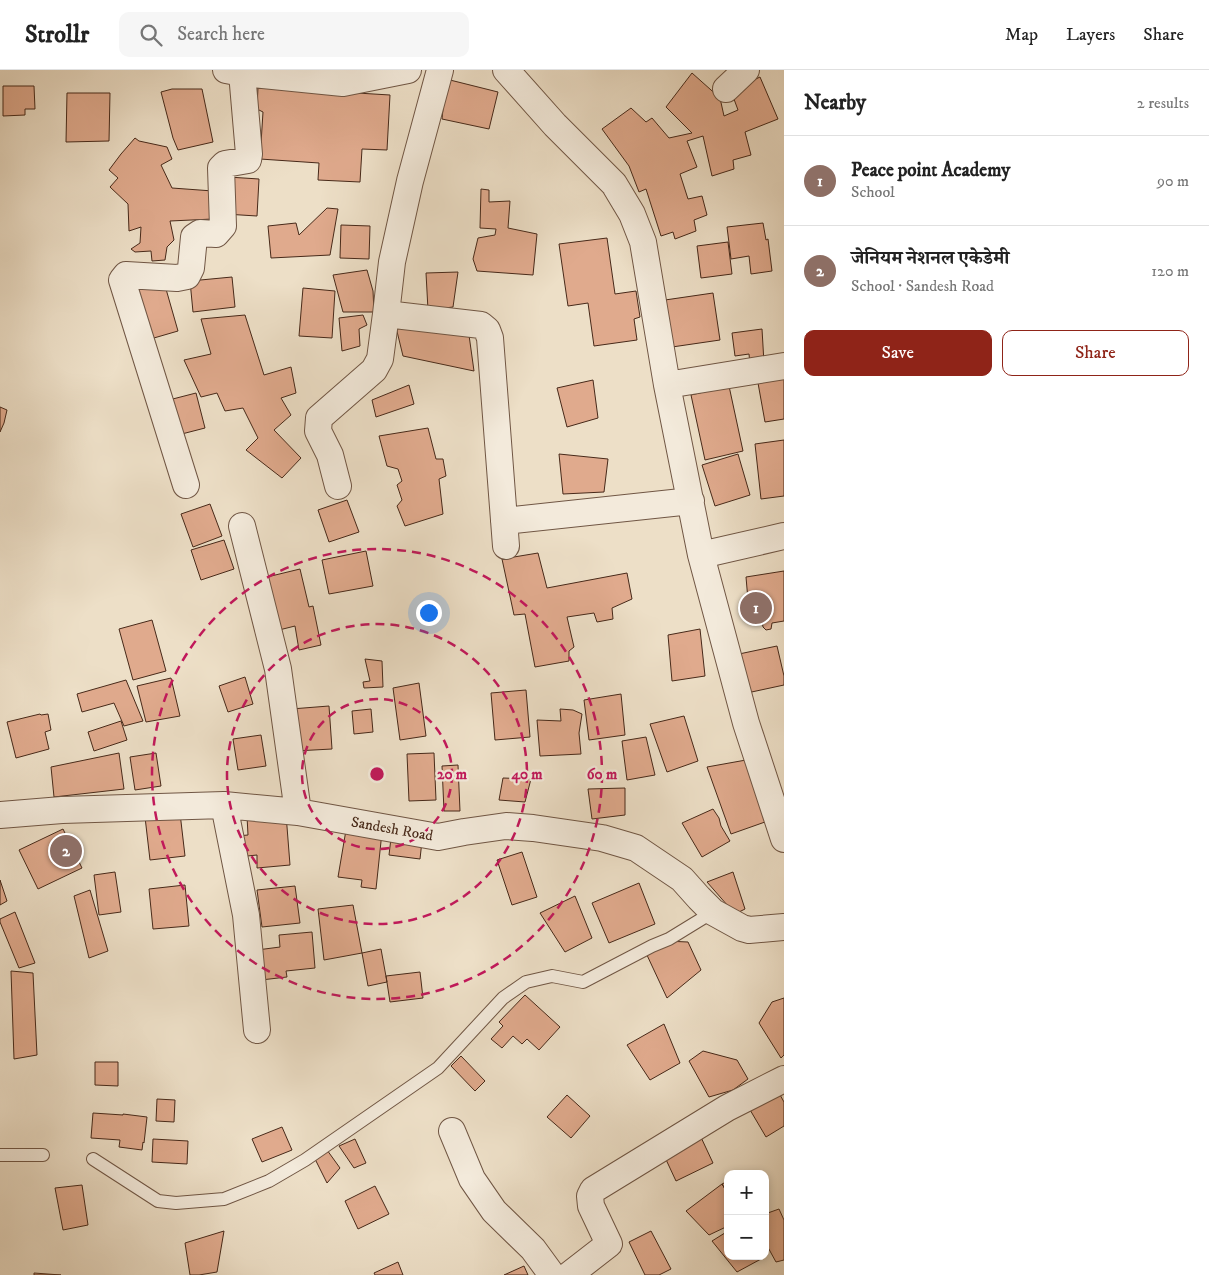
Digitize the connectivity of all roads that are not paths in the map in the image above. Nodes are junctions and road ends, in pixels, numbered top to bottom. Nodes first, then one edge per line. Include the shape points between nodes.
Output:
1 (408, 70) edge
2 (440, 70) edge
3 (506, 70) edge
4 (746, 70) edge
5 (234, 71) edge
6 (726, 89) dead end
7 (386, 314) junction
8 (784, 366) edge
9 (667, 385) junction
10 (186, 485) dead end
11 (338, 486) dead end
12 (691, 501) junction
13 (242, 526) dead end
14 (784, 536) edge
15 (701, 555) junction
16 (224, 805) junction
17 (298, 812) junction
18 (0, 815) edge
19 (784, 839) edge
20 (713, 912) junction
21 (784, 927) edge
22 (257, 1030) dead end
23 (784, 1079) edge
24 (452, 1131) dead end
25 (0, 1155) edge
26 (42, 1155) dead end
27 (93, 1159) dead end
28 (552, 1275) edge
29 (569, 1275) edge

1 - 5 street via 343,83
2 - 7 street via 392,262
3 - 9 street via 614,184 632,214 643,242
4 - 6 street
5 - 10 street via 249,154 248,160 221,168 223,226 216,234 200,233 194,237 191,268 187,276 126,275 122,280
7 - 11 street via 380,359 374,370 319,418 318,431 330,455
7 - 12 street via 481,325 487,330 505,533
8 - 9 street
9 - 12 street
12 - 15 street
13 - 17 street via 278,669
14 - 15 street
15 - 19 street via 746,723
16 - 17 street, Sandesh Road
16 - 18 street, Sandesh Road
16 - 22 street via 246,915
17 - 20 street, Sandesh Road via 438,837 506,826 602,838 636,848 682,879
20 - 21 street, Sandesh Road via 749,930
20 - 27 lane via 669,940 583,982 552,976 526,982 503,998 438,1068 306,1160 233,1196 176,1203 158,1201
23 - 29 street via 727,1108 594,1190 590,1196 591,1206 609,1244
24 - 28 street via 477,1187 494,1211 533,1249
25 - 26 lane

